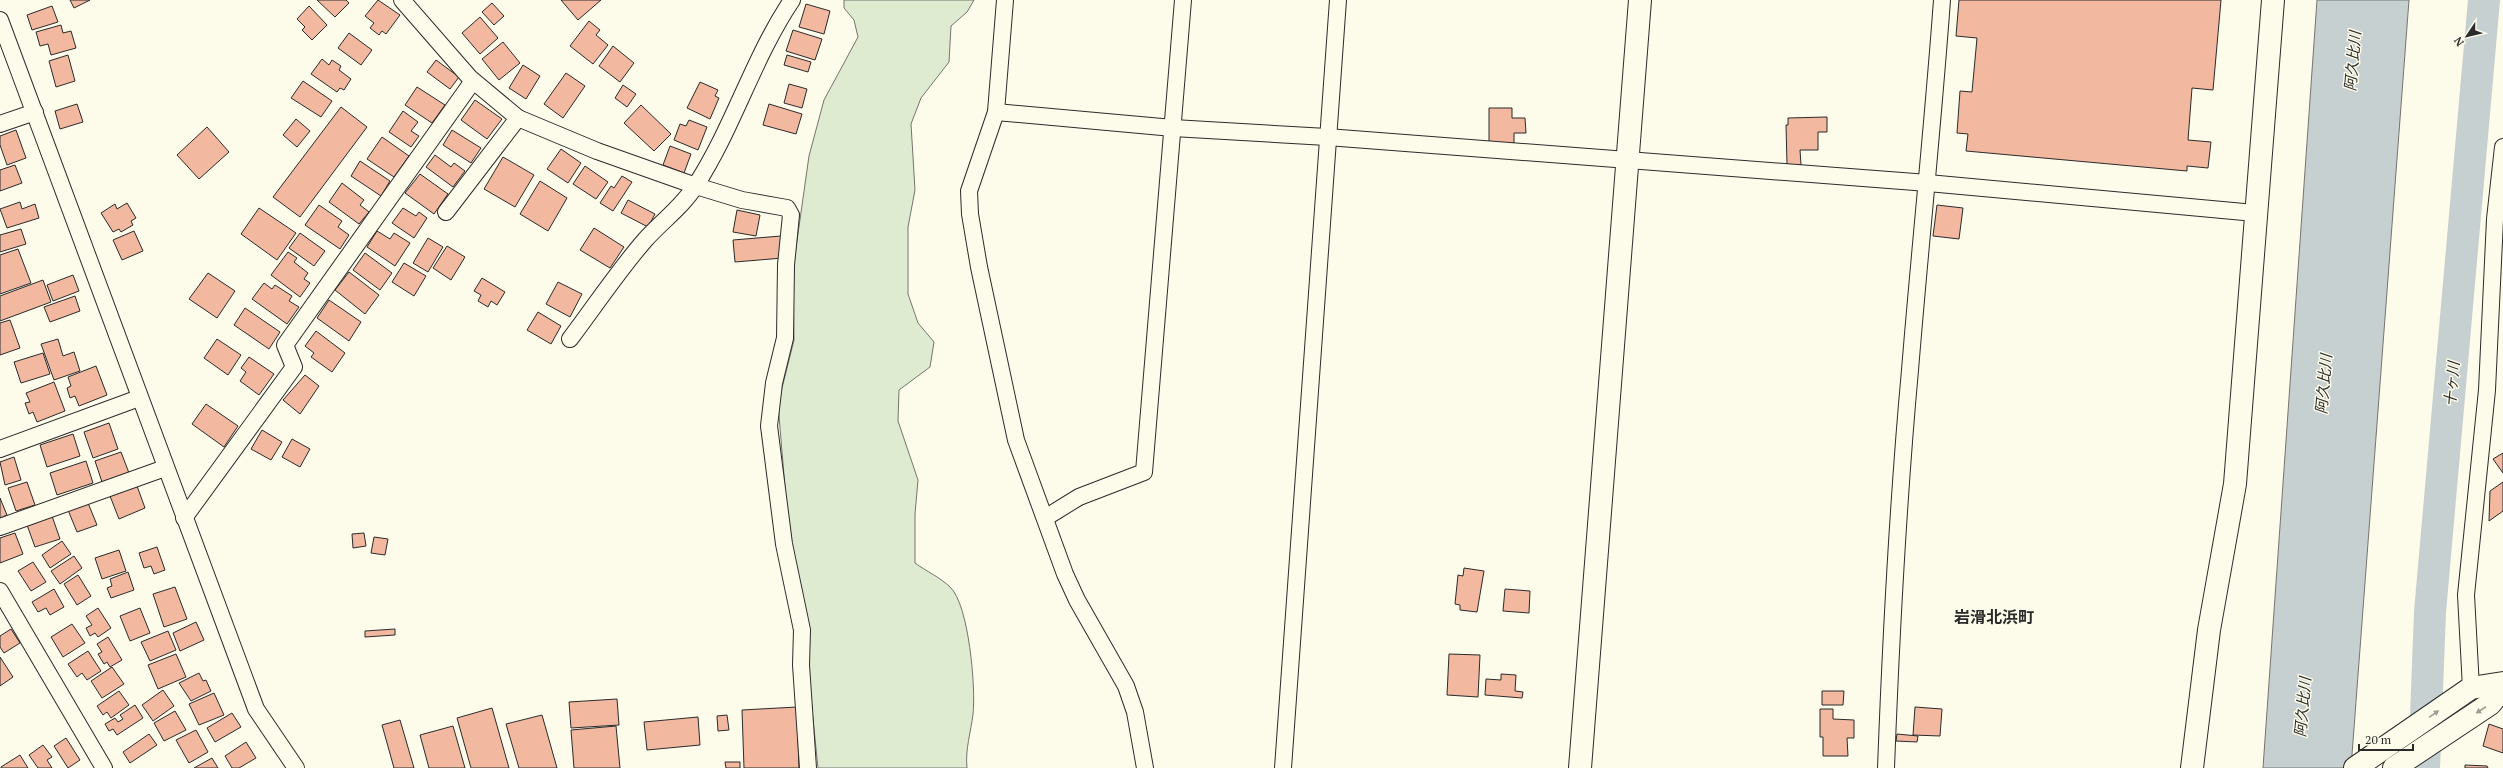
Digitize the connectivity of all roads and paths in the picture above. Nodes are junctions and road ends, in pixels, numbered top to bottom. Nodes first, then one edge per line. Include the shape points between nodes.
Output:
1 (402, 0) edge
2 (792, 0) edge
3 (1005, 0) edge
4 (1183, 0) edge
5 (1338, 0) edge
6 (1640, 0) edge
7 (1942, 0) edge
8 (2273, 0) edge
9 (0, 20) edge
10 (473, 81) junction
11 (35, 112) junction
12 (996, 112) junction
13 (518, 118) junction
14 (0, 124) edge
15 (1173, 128) junction
16 (1327, 137) junction
17 (2503, 147) edge
18 (1628, 161) junction
19 (1928, 183) junction
20 (696, 186) junction
21 (446, 212) dead end
22 (2255, 213) junction
23 (570, 339) dead end
24 (139, 398) junction
25 (0, 449) edge
26 (165, 468) junction
27 (184, 518) junction
28 (1045, 518) junction
29 (0, 527) edge
30 (0, 591) edge
31 (2503, 683) edge
32 (2471, 688) junction
33 (2503, 688) edge
34 (104, 768) edge
35 (296, 768) edge
36 (808, 768) edge
37 (1145, 768) edge
38 (1283, 768) edge
39 (1580, 768) edge
40 (1886, 768) edge
41 (2192, 768) edge
42 (2356, 768) edge
43 (2394, 768) edge

1 - 10 street
2 - 20 street via 756,62 725,132
3 - 12 street
4 - 15 street
5 - 16 street
6 - 18 street
7 - 19 street
8 - 22 street
9 - 11 street
10 - 13 street
10 - 27 street via 284,345 294,367
11 - 14 street
11 - 24 street
12 - 15 street
12 - 28 street via 969,191 970,214 1016,440
13 - 20 street via 597,151
13 - 21 street
15 - 16 street
15 - 28 street via 1144,472 1079,497
16 - 18 street
16 - 38 street
17 - 32 street via 2495,220 2487,390 2466,595
18 - 19 street
18 - 39 street
19 - 22 street
19 - 40 street via 1910,371 1893,595
20 - 23 street via 646,240
20 - 36 street via 742,200 787,208 791,215 786,265 785,338 774,383 769,426 784,544 802,630 801,665
22 - 41 street via 2235,484 2209,630
24 - 25 street
24 - 26 street
26 - 27 street
26 - 29 street
27 - 35 street via 256,709
28 - 37 street via 1077,600 1126,686 1135,712
30 - 34 street
31 - 32 street
42 -> 32 street
33 -> 43 street via 2490,704

